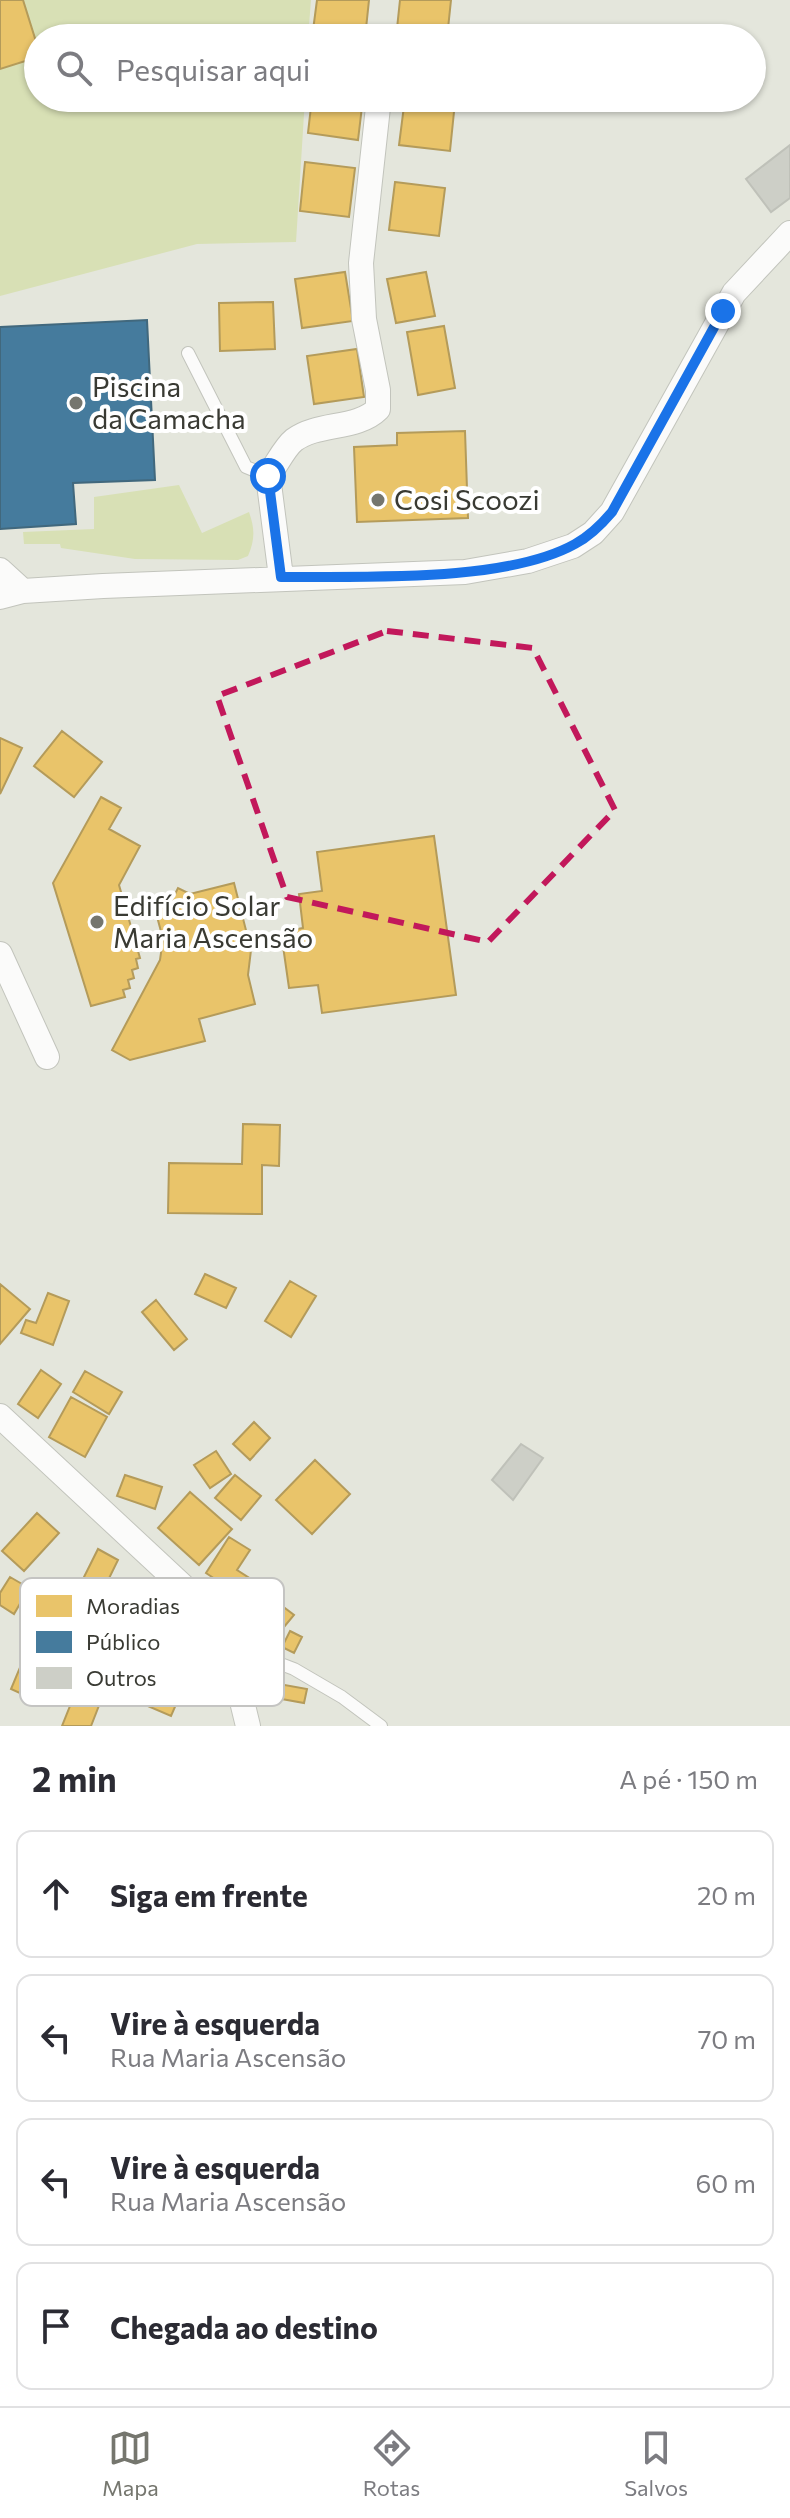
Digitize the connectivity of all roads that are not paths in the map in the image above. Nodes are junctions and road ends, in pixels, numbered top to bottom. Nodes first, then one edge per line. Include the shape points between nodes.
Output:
1 (377, 112) edge
2 (790, 233) edge
3 (188, 353) dead end
4 (268, 476) junction
5 (0, 570) edge
6 (281, 577) junction
7 (12, 594) edge
8 (0, 954) edge
9 (47, 1057) dead end
10 (0, 1416) edge
11 (174, 1578) edge
12 (284, 1665) edge
13 (243, 1706) edge
14 (248, 1726) edge
15 (381, 1726) edge

1 - 4 street via 361,263 378,409 292,441
2 - 6 street via 734,293 628,487 593,533 573,546 528,561 465,572
3 - 4 lane via 246,467
4 - 6 street
5 - 7 street
6 - 7 street
8 - 9 street
10 - 11 street
12 - 15 lane
13 - 14 street

